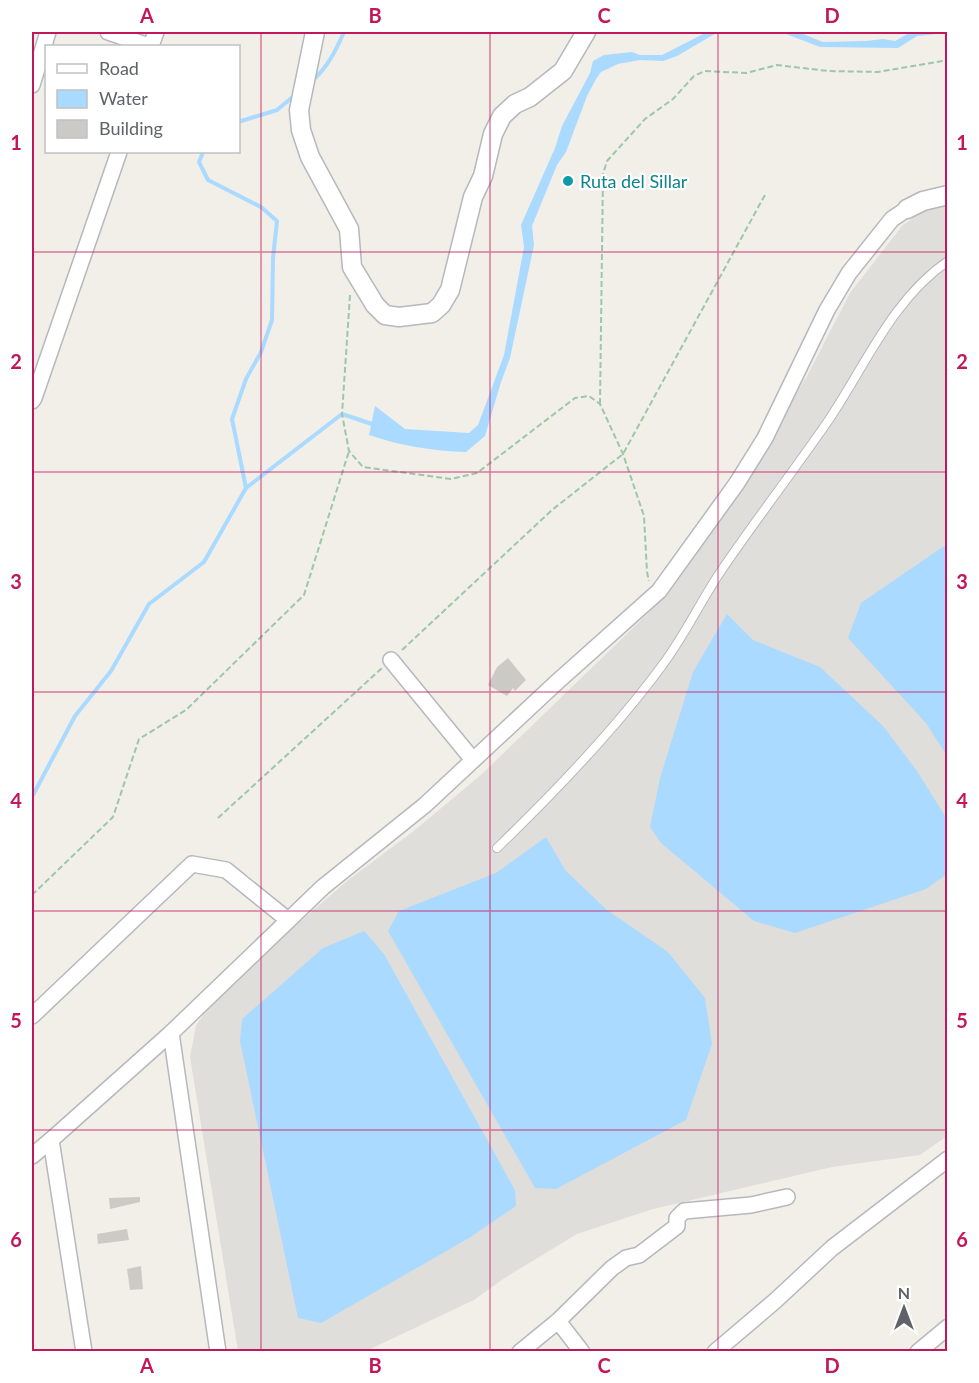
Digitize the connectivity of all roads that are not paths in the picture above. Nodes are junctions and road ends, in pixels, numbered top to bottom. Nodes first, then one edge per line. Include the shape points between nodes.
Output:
1 (48, 32) edge
2 (108, 32) edge
3 (315, 32) edge
4 (586, 32) edge
5 (147, 45) edge
6 (32, 85) edge
7 (119, 153) edge
8 (948, 195) edge
9 (907, 209) joint
10 (948, 261) edge
11 (32, 401) edge
12 (391, 660) road end
13 (473, 760) junction
14 (497, 849) dead end
15 (288, 920) junction
16 (32, 1016) edge
17 (171, 1033) junction
18 (51, 1140) junction
19 (32, 1156) edge
20 (948, 1159) edge
21 (787, 1197) dead end
22 (558, 1321) junction
23 (948, 1327) edge
24 (84, 1352) edge
25 (219, 1352) edge
26 (520, 1352) edge
27 (582, 1352) edge
28 (714, 1352) edge
29 (918, 1352) edge

1 - 6 street
2 - 5 street
3 - 4 street via 300,110 301,130 310,157 349,229 352,267 375,305 385,315 399,317 432,313 441,305 450,290 473,197 502,116 563,71
7 - 11 street
8 - 9 street
9 - 13 street via 892,219 849,273 826,310 765,438 659,591
10 - 14 lane via 899,310 827,422 721,571 662,666 550,797
12 - 13 street
13 - 15 street via 425,806
15 - 16 street via 226,870 192,864
15 - 17 street
17 - 18 street
17 - 25 street
18 - 19 street
18 - 24 street
20 - 28 street via 832,1248
21 - 22 street via 751,1205 684,1211 677,1218 677,1226 639,1255 612,1268
22 - 26 street
22 - 27 street
23 - 29 street

